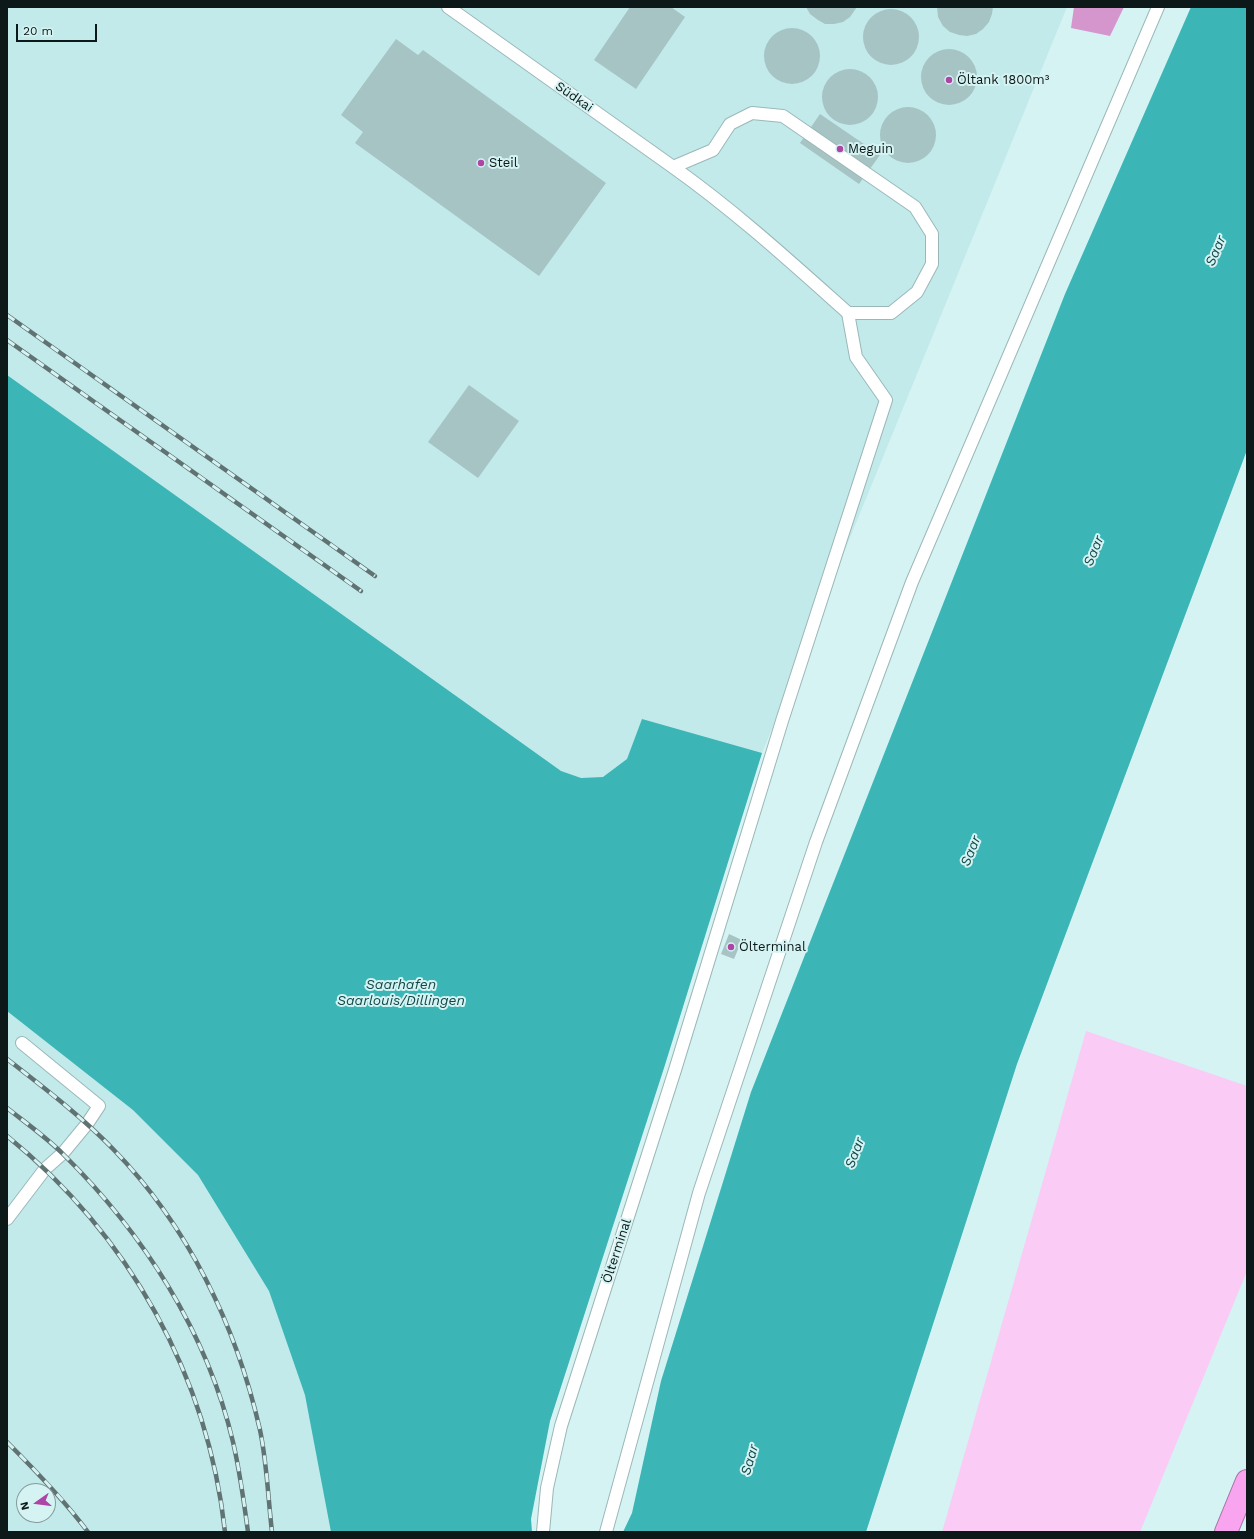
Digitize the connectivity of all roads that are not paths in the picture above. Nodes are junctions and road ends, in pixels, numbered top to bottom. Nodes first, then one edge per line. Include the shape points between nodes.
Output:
1 (448, 7) edge
2 (1158, 7) edge
3 (673, 167) junction
4 (848, 314) junction
5 (22, 1043) dead end
6 (7, 1219) edge
7 (1247, 1481) edge
8 (543, 1532) edge
9 (606, 1532) edge
10 (1226, 1532) edge

1 - 3 lane, Südkai
2 - 9 lane via 912,582 816,842 699,1193
3 - 4 lane, Südkai via 778,250
3 - 4 lane via 713,150 730,124 752,113 783,116 915,206 932,234 932,264 917,292 891,313
4 - 8 lane, Ölterminal via 856,356 886,400 782,721 678,1062 561,1426 547,1488
5 - 6 lane via 99,1106 87,1124 45,1170
7 - 10 highway

